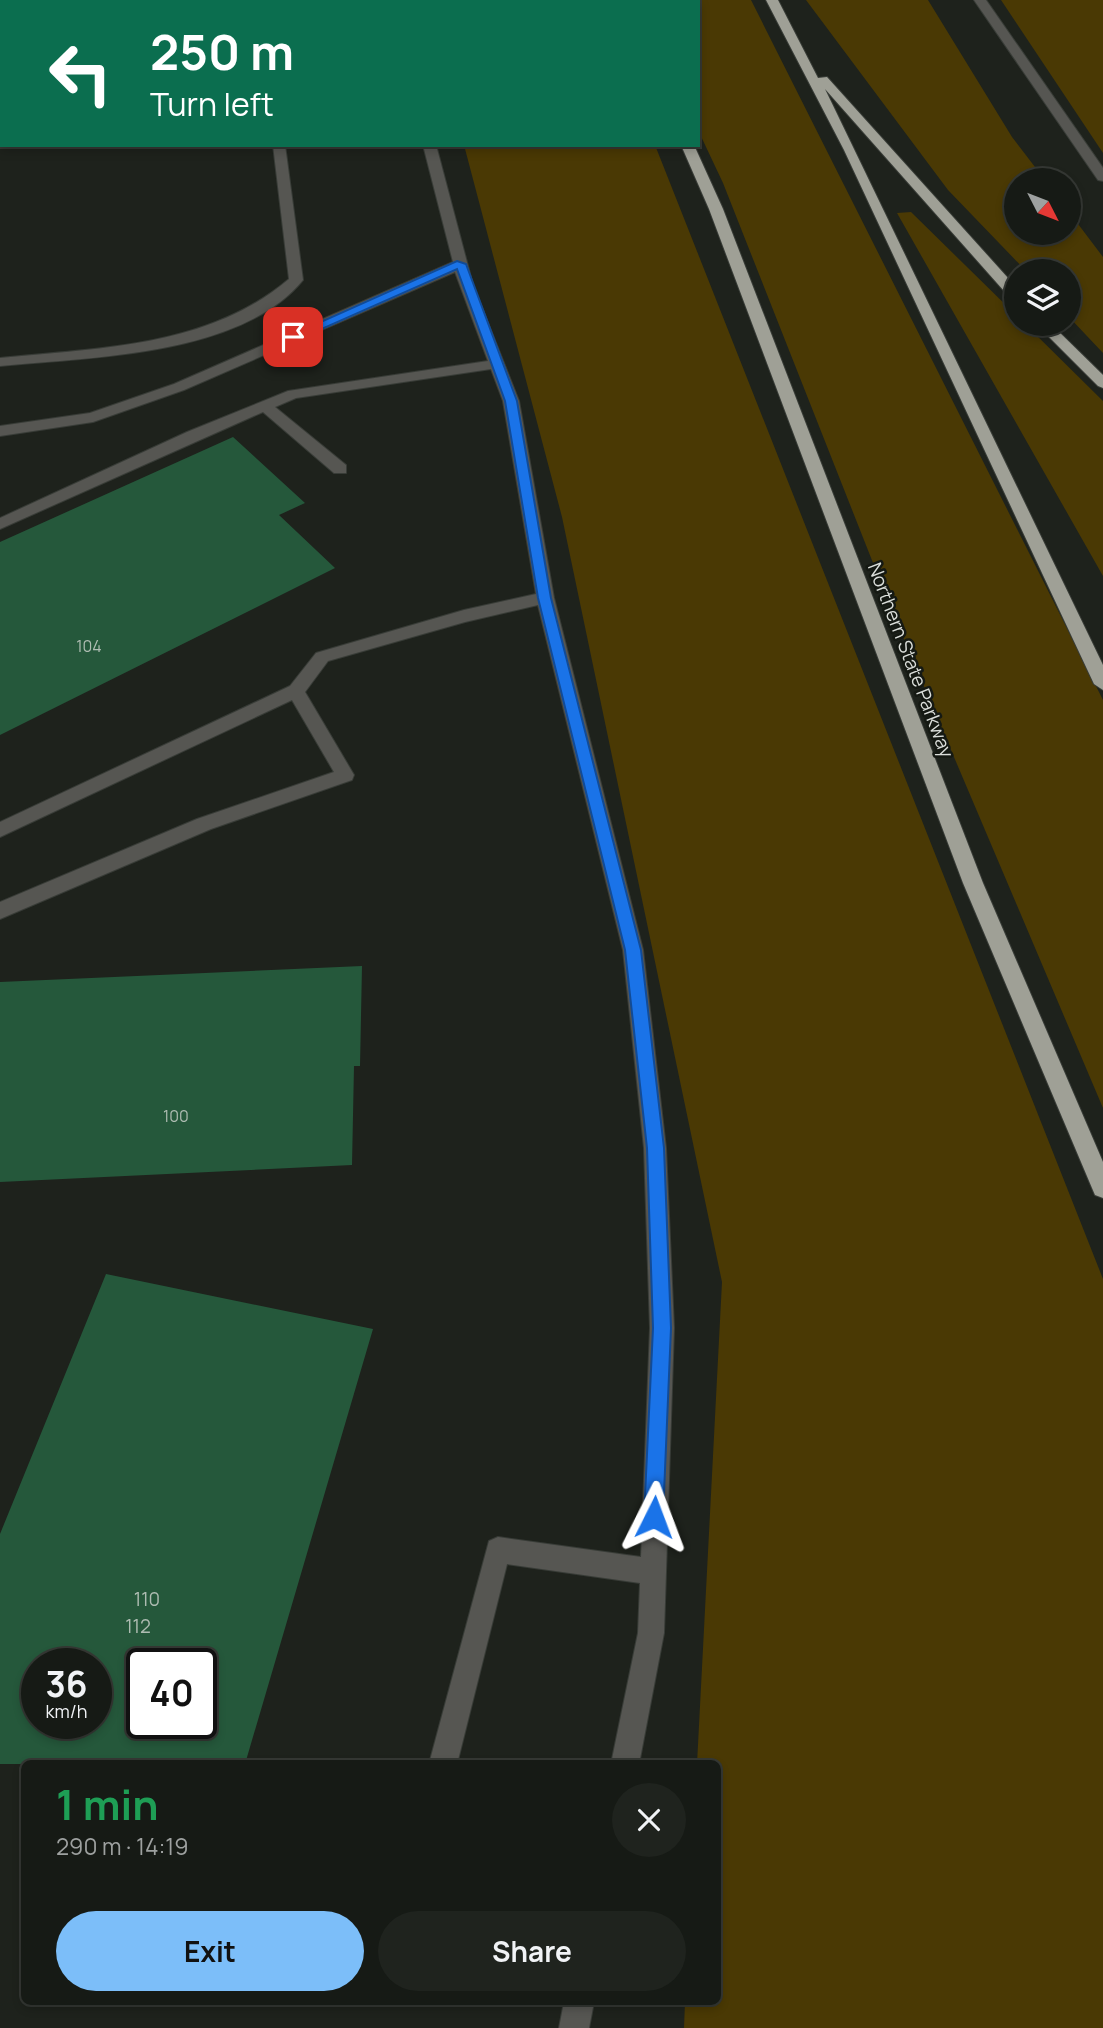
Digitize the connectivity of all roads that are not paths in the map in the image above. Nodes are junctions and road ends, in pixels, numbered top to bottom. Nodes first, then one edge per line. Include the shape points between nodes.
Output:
1 (772, 0) edge
2 (980, 0) edge
3 (801, 55) junction
4 (279, 147) edge
5 (430, 147) edge
6 (688, 147) edge
7 (1103, 177) edge
8 (461, 264) junction
9 (1004, 282) edge
10 (1055, 336) edge
11 (0, 362) edge
12 (497, 364) junction
13 (1103, 383) edge
14 (264, 405) junction
15 (0, 431) edge
16 (340, 469) dead end
17 (0, 524) edge
18 (545, 598) junction
19 (1103, 684) edge
20 (296, 691) junction
21 (0, 830) edge
22 (0, 911) edge
23 (1103, 1188) edge
24 (651, 1572) junction
25 (444, 1760) edge
26 (626, 1760) edge
27 (578, 2005) edge
28 (574, 2028) edge

1 - 3 highway
2 - 7 street
3 - 9 highway
3 - 19 highway
4 - 11 street via 296,280 281,296 213,330 174,342
5 - 8 street
6 - 23 highway, Northern State Parkway via 716,209 974,883
8 - 12 street
8 - 15 street via 179,387 93,417
10 - 13 highway
12 - 14 street via 292,394
12 - 18 street via 511,401
14 - 16 street
14 - 17 street
18 - 20 street via 322,657
18 - 24 street via 633,950 656,1148 662,1328
20 - 21 street
20 - 22 street via 345,775 204,824
24 - 25 street via 498,1550
24 - 26 street via 651,1633
27 - 28 street

